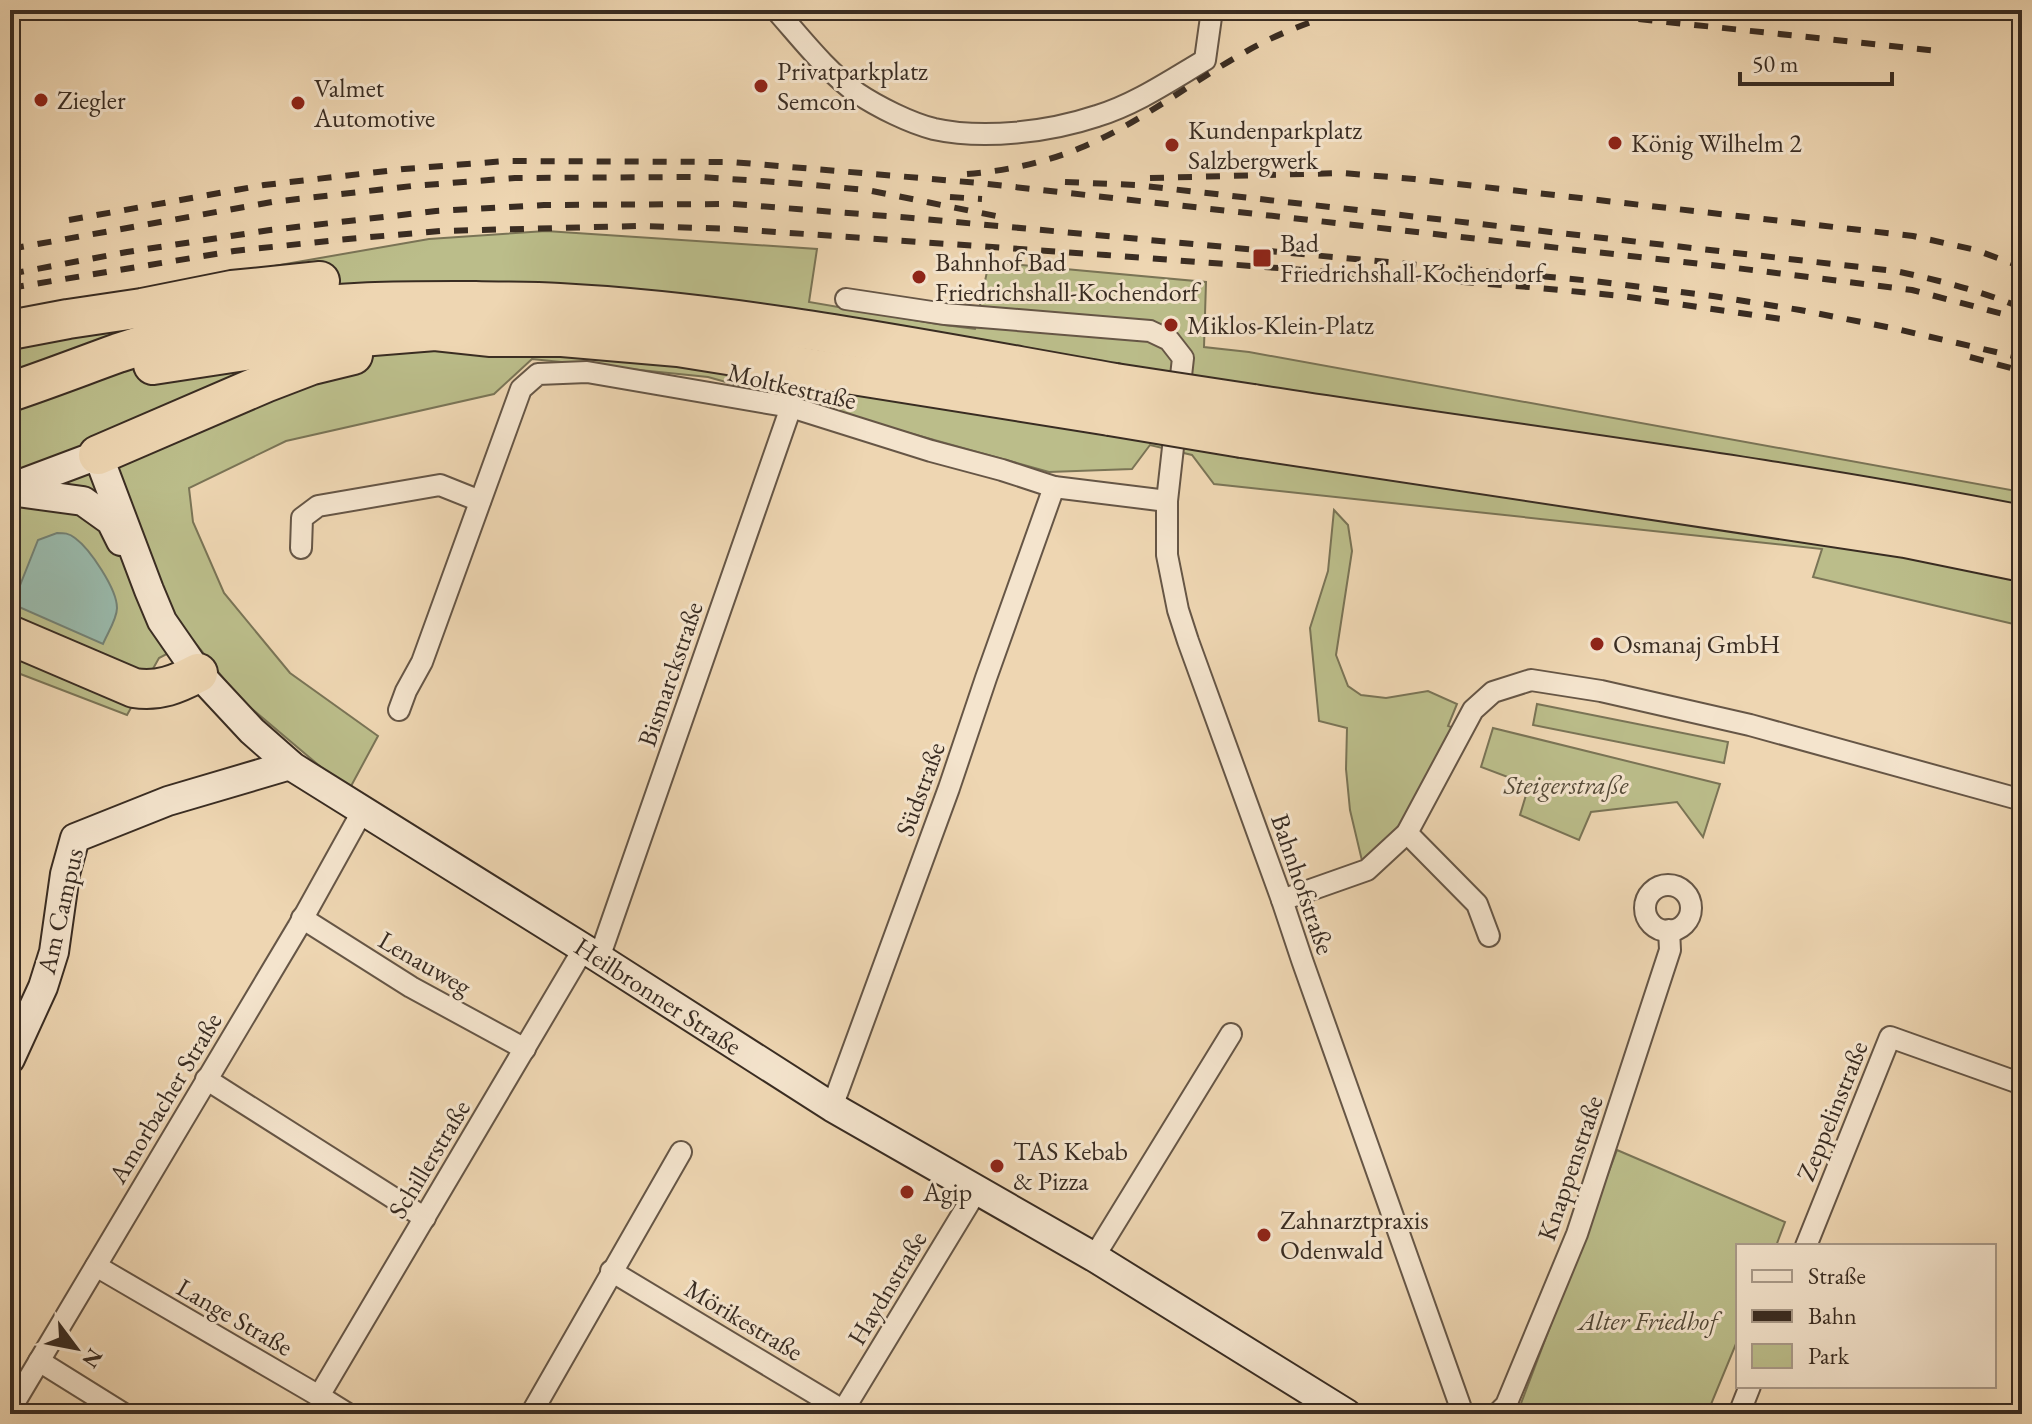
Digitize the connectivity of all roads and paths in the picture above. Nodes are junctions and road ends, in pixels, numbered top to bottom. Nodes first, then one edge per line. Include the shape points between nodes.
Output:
1 (776, 10) edge
2 (1212, 10) edge
3 (846, 299) dead end
4 (611, 306) junction
5 (10, 330) edge
6 (491, 337) junction
7 (59, 376) junction
8 (10, 392) edge
9 (1112, 400) junction
10 (791, 407) junction
11 (1248, 421) junction
12 (98, 455) junction
13 (1054, 487) junction
14 (10, 490) edge
15 (480, 501) junction
16 (1167, 501) junction
17 (2022, 525) edge
18 (301, 548) dead end
19 (2022, 562) edge
20 (149, 590) junction
21 (10, 635) edge
22 (198, 673) junction
23 (399, 710) dead end
24 (290, 765) junction
25 (2022, 800) edge
26 (363, 810) junction
27 (1407, 833) junction
28 (1282, 900) junction
29 (302, 918) junction
30 (1669, 930) dead end
31 (1489, 936) dead end
32 (592, 953) junction
33 (1231, 1034) dead end
34 (525, 1049) junction
35 (10, 1059) edge
36 (206, 1079) junction
37 (2022, 1084) edge
38 (832, 1107) junction
39 (681, 1152) dead end
40 (977, 1190) junction
41 (425, 1218) junction
42 (1807, 1244) edge
43 (1094, 1257) junction
44 (96, 1266) junction
45 (611, 1271) junction
46 (39, 1361) junction
47 (1749, 1388) edge
48 (319, 1396) junction
49 (10, 1410) edge
50 (1341, 1412) edge
51 (845, 1413) edge
52 (124, 1414) edge
53 (348, 1414) edge
54 (531, 1414) edge
55 (1463, 1414) edge
56 (1497, 1414) edge
57 (1739, 1414) edge

1 - 2 street via 857,93 933,128 976,134 1057,126 1132,101 1205,60
3 - 16 street, Bahnhofstraße via 945,314 1150,331 1169,340 1183,358
4 - 5 highway via 550,285 323,281 232,290
4 - 7 highway via 406,301 312,307 208,328
4 - 9 highway via 815,331
6 - 7 highway via 435,331 311,341
6 - 9 highway via 678,347
6 - 12 highway via 373,350 312,365
7 - 8 highway
9 - 11 highway, bridge
10 - 13 street, Moltkestraße
10 - 15 street, Moltkestraße via 587,372 538,374 521,389
10 - 32 street, Bismarckstraße
11 - 17 highway via 1721,474
11 - 19 highway
12 - 14 main road
12 - 20 main road, Heilbronner Straße
13 - 16 street, Moltkestraße
13 - 38 street, Südstraße
14 - 20 main road via 83,501 111,521
15 - 18 street via 440,485 318,506 302,518
15 - 23 street, Moltkestraße via 422,662
16 - 28 street, Bahnhofstraße via 1167,555 1178,610
20 - 22 main road, Heilbronner Straße via 162,621
21 - 22 highway via 134,688 176,685
22 - 24 main road, Heilbronner Straße
24 - 26 main road, Heilbronner Straße
24 - 35 main road, Am Campus via 168,801 75,838 54,952
25 - 27 street via 1750,725 1531,680 1493,692 1473,710
26 - 29 street, Amorbacher Straße
26 - 32 main road, Heilbronner Straße
27 - 28 street via 1367,870
27 - 31 street via 1477,904
28 - 55 street, Bahnhofstraße
29 - 34 street, Lenauweg via 411,987
29 - 36 street, Amorbacher Straße
30 - 56 street, Knappenstraße via 1670,950 1577,1234 1506,1405
32 - 34 street, Schillerstraße
32 - 38 main road, Heilbronner Straße
33 - 43 street
34 - 41 street, Schillerstraße
36 - 41 street
36 - 44 street, Amorbacher Straße
37 - 42 street, Zeppelinstraße via 1890,1037
38 - 40 main road, Heilbronner Straße
39 - 45 street
40 - 43 main road, Heilbronner Straße
40 - 51 street, Haydnstraße
41 - 48 street, Schillerstraße
43 - 50 main road, Heilbronner Straße
44 - 46 street, Amorbacher Straße
44 - 48 street, Lange Straße
45 - 51 street, Mörikestraße
45 - 54 street
46 - 49 street, Amorbacher Straße
46 - 52 street
47 - 57 street
48 - 53 street, Lange Straße

